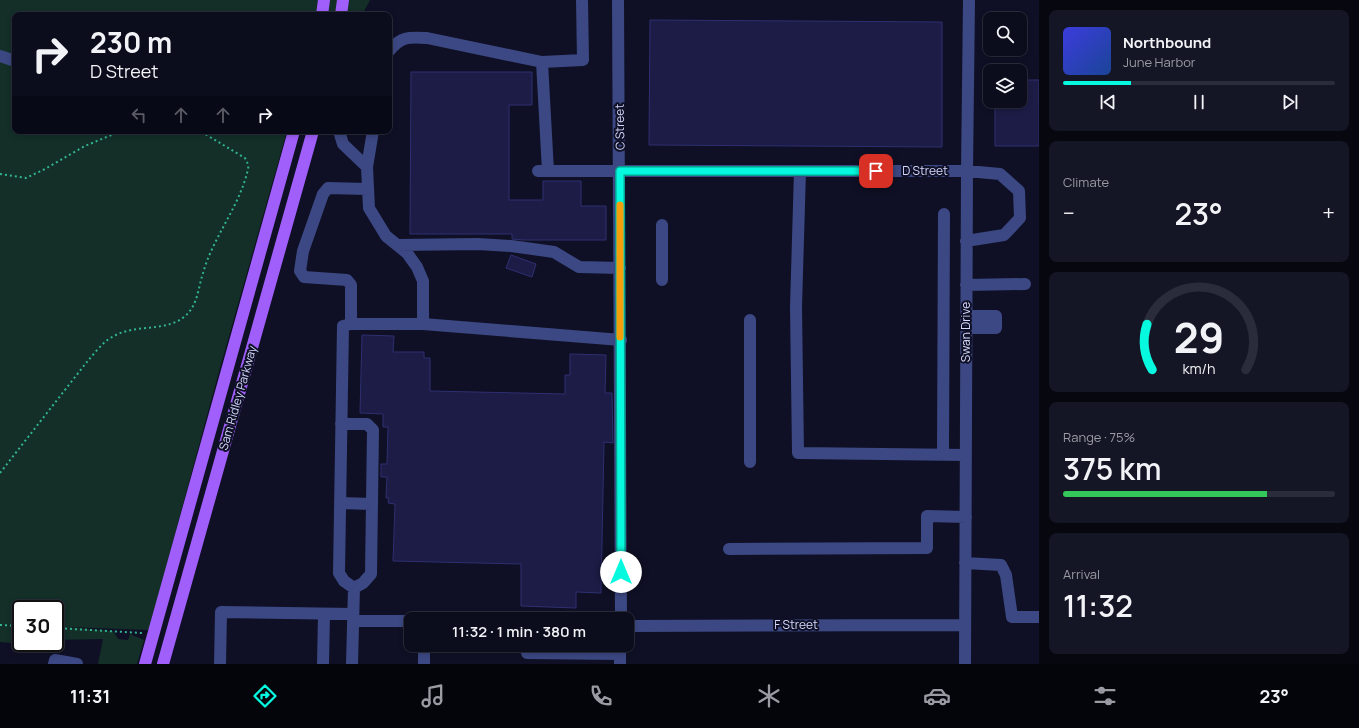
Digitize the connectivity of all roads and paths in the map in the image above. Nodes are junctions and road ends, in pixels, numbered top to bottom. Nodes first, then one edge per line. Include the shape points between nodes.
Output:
1 (343, 0) edge
2 (582, 0) edge
3 (618, 0) edge
4 (969, 0) edge
5 (341, 12) edge
6 (392, 47) edge
7 (0, 56) edge
8 (12, 59) edge
9 (542, 62) junction
10 (114, 134) edge
11 (205, 134) edge
12 (293, 134) edge
13 (312, 134) edge
14 (340, 134) edge
15 (372, 134) edge
16 (367, 167) junction
17 (620, 171) junction
18 (800, 171) junction
19 (966, 171) junction
20 (0, 174) edge
21 (367, 190) junction
22 (944, 214) dead end
23 (662, 225) dead end
24 (966, 241) junction
25 (397, 245) junction
26 (620, 268) junction
27 (662, 280) dead end
28 (1025, 284) dead end
29 (966, 285) junction
30 (750, 320) dead end
31 (351, 324) junction
32 (423, 324) junction
33 (620, 340) junction
34 (342, 424) junction
35 (943, 455) junction
36 (966, 455) junction
37 (750, 462) dead end
38 (0, 472) edge
39 (340, 503) junction
40 (372, 504) junction
41 (966, 517) junction
42 (729, 550) dead end
43 (965, 563) junction
44 (354, 588) junction
45 (621, 612) edge
46 (324, 614) junction
47 (353, 617) junction
48 (1039, 617) edge
49 (404, 620) edge
50 (0, 625) edge
51 (965, 625) junction
52 (12, 626) edge
53 (634, 626) edge
54 (64, 629) edge
55 (153, 634) junction
56 (424, 652) edge
57 (528, 654) edge
58 (620, 654) edge
59 (54, 664) edge
60 (77, 664) edge
61 (145, 664) edge
62 (163, 664) edge
63 (220, 664) edge
64 (323, 664) edge
65 (352, 664) edge
66 (424, 664) edge
67 (965, 664) edge

1 - 5 main road
2 - 9 street via 584,60
3 - 17 street, C Street
4 - 19 street, Swan Drive
6 - 9 street via 396,42 410,37 428,38
7 - 8 street
9 - 17 street via 543,171
10 - 20 path via 85,146 45,170 26,178
11 - 38 path via 245,158 248,168 205,265 192,310 183,318 166,326 142,328 113,336 86,363
12 - 55 main road, Sam Ridley Parkway
13 - 62 main road, Sam Ridley Parkway
14 - 16 street via 343,144
15 - 16 street
16 - 21 street
17 - 18 street, D Street
17 - 26 street, C Street
18 - 19 street, D Street
18 - 35 street via 796,307 798,453
19 - 24 street, Swan Drive
19 - 24 street, D Street via 1000,174 1018,191 1020,218 1004,235
21 - 25 street via 369,208 386,236
21 - 31 street via 328,188 323,194 303,251 300,271 304,277 346,280 351,285
22 - 35 street
23 - 27 street
24 - 29 street, Swan Drive
25 - 26 street via 511,246 554,252 579,267
25 - 32 street via 407,253 423,281
26 - 33 street, C Street
28 - 29 street
29 - 36 street, Swan Drive
30 - 37 street
31 - 32 street
31 - 34 street via 343,326
32 - 33 street
33 - 45 street, C Street
34 - 39 street
34 - 40 street via 368,424 373,430
35 - 36 street
36 - 41 street, Swan Drive
39 - 40 street
39 - 44 street via 339,573 344,581
40 - 44 street via 371,574
41 - 42 street via 926,516 927,548
41 - 43 street, Swan Drive
43 - 48 street via 1002,566 1006,575 1012,617
43 - 51 street, Swan Drive
44 - 47 street
46 - 47 street
46 - 63 street via 221,612
46 - 64 street
47 - 49 street
47 - 65 street
50 - 52 path
51 - 53 street, F Street
51 - 67 street, Swan Drive
54 - 55 path
55 - 61 main road, Sam Ridley Parkway
56 - 66 street
57 - 58 street
59 - 60 street via 55,660

